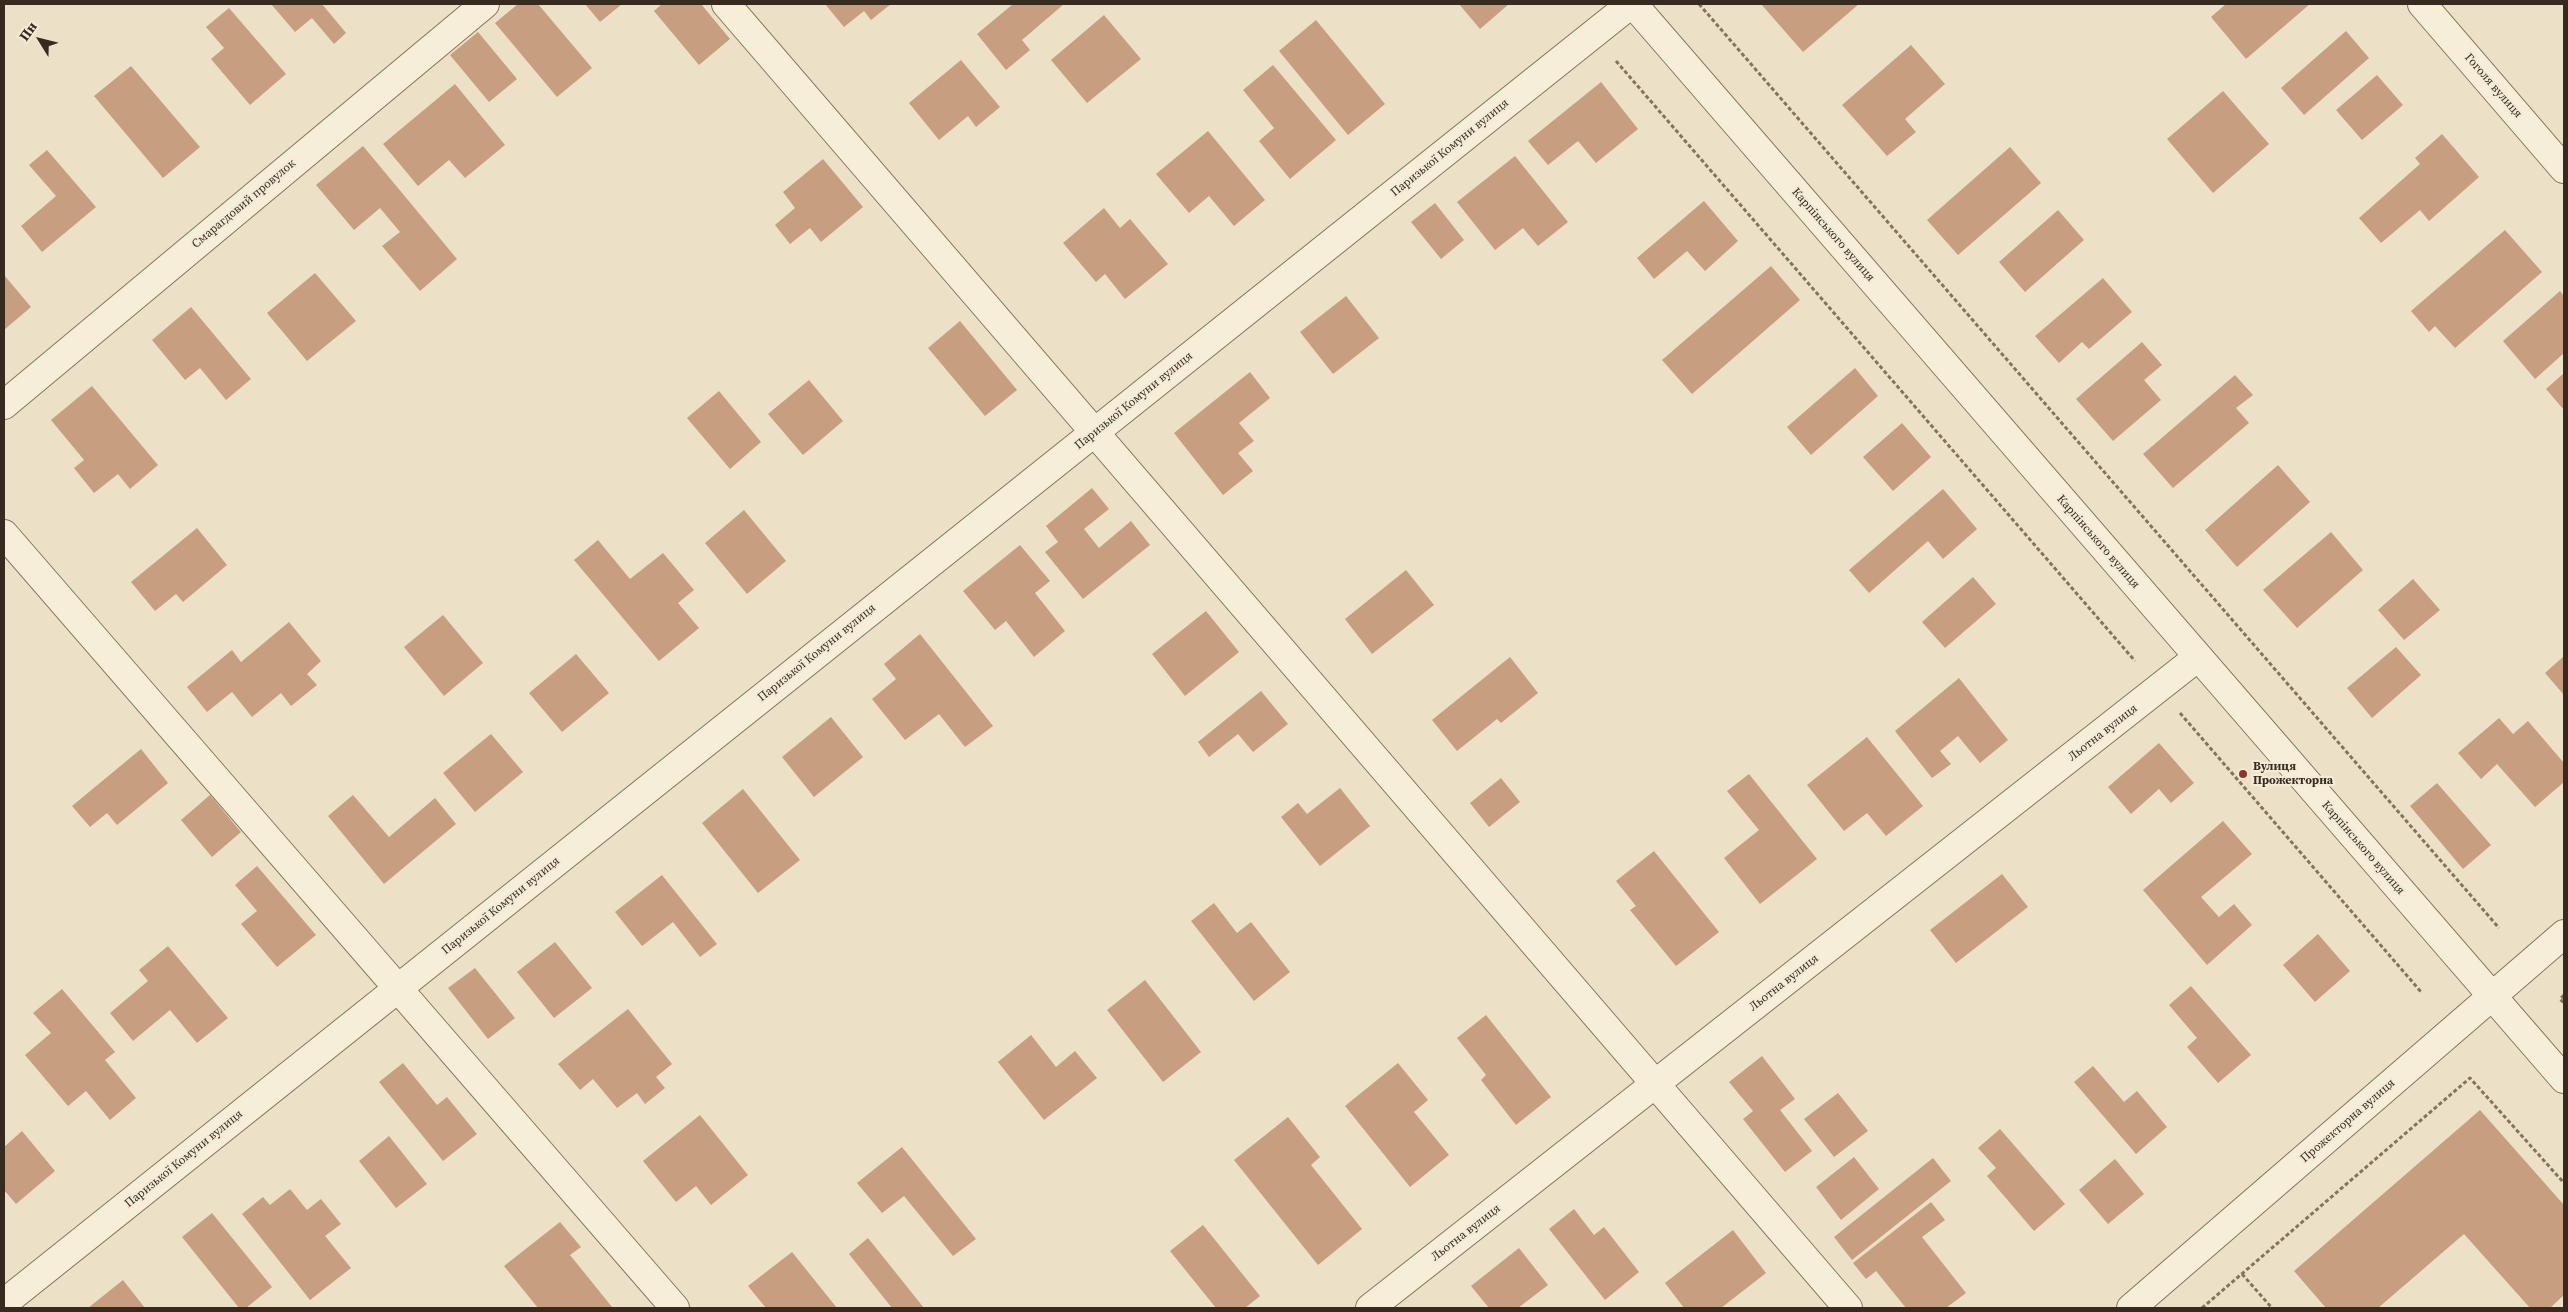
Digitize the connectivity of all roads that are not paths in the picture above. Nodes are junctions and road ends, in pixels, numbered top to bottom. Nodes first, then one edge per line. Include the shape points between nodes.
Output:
1 (485, 4) edge
2 (726, 4) edge
3 (1632, 4) edge
4 (2422, 4) edge
5 (2564, 168) edge
6 (4, 405) edge
7 (1094, 432) junction
8 (4, 534) edge
9 (2198, 657) junction
10 (2564, 934) edge
11 (397, 988) junction
12 (2491, 996) junction
13 (2564, 1079) edge
14 (1656, 1084) junction
15 (4, 1303) edge
16 (674, 1308) edge
17 (1370, 1308) edge
18 (1848, 1308) edge
19 (2131, 1308) edge

1 - 6 street, Смарагдовий провулок
2 - 7 street
3 - 7 street, Паризької Комуни вулиця
3 - 9 street, Карпінського вулиця
4 - 5 street, Гоголя вулиця
7 - 11 street, Паризької Комуни вулиця
7 - 14 street
8 - 11 street
9 - 12 street, Карпінського вулиця
9 - 14 street, Льотна вулиця
10 - 12 street, Прожекторна вулиця
11 - 15 street, Паризької Комуни вулиця
11 - 16 street
12 - 13 street, Карпінського вулиця
12 - 19 street, Прожекторна вулиця
14 - 17 street, Льотна вулиця
14 - 18 street

